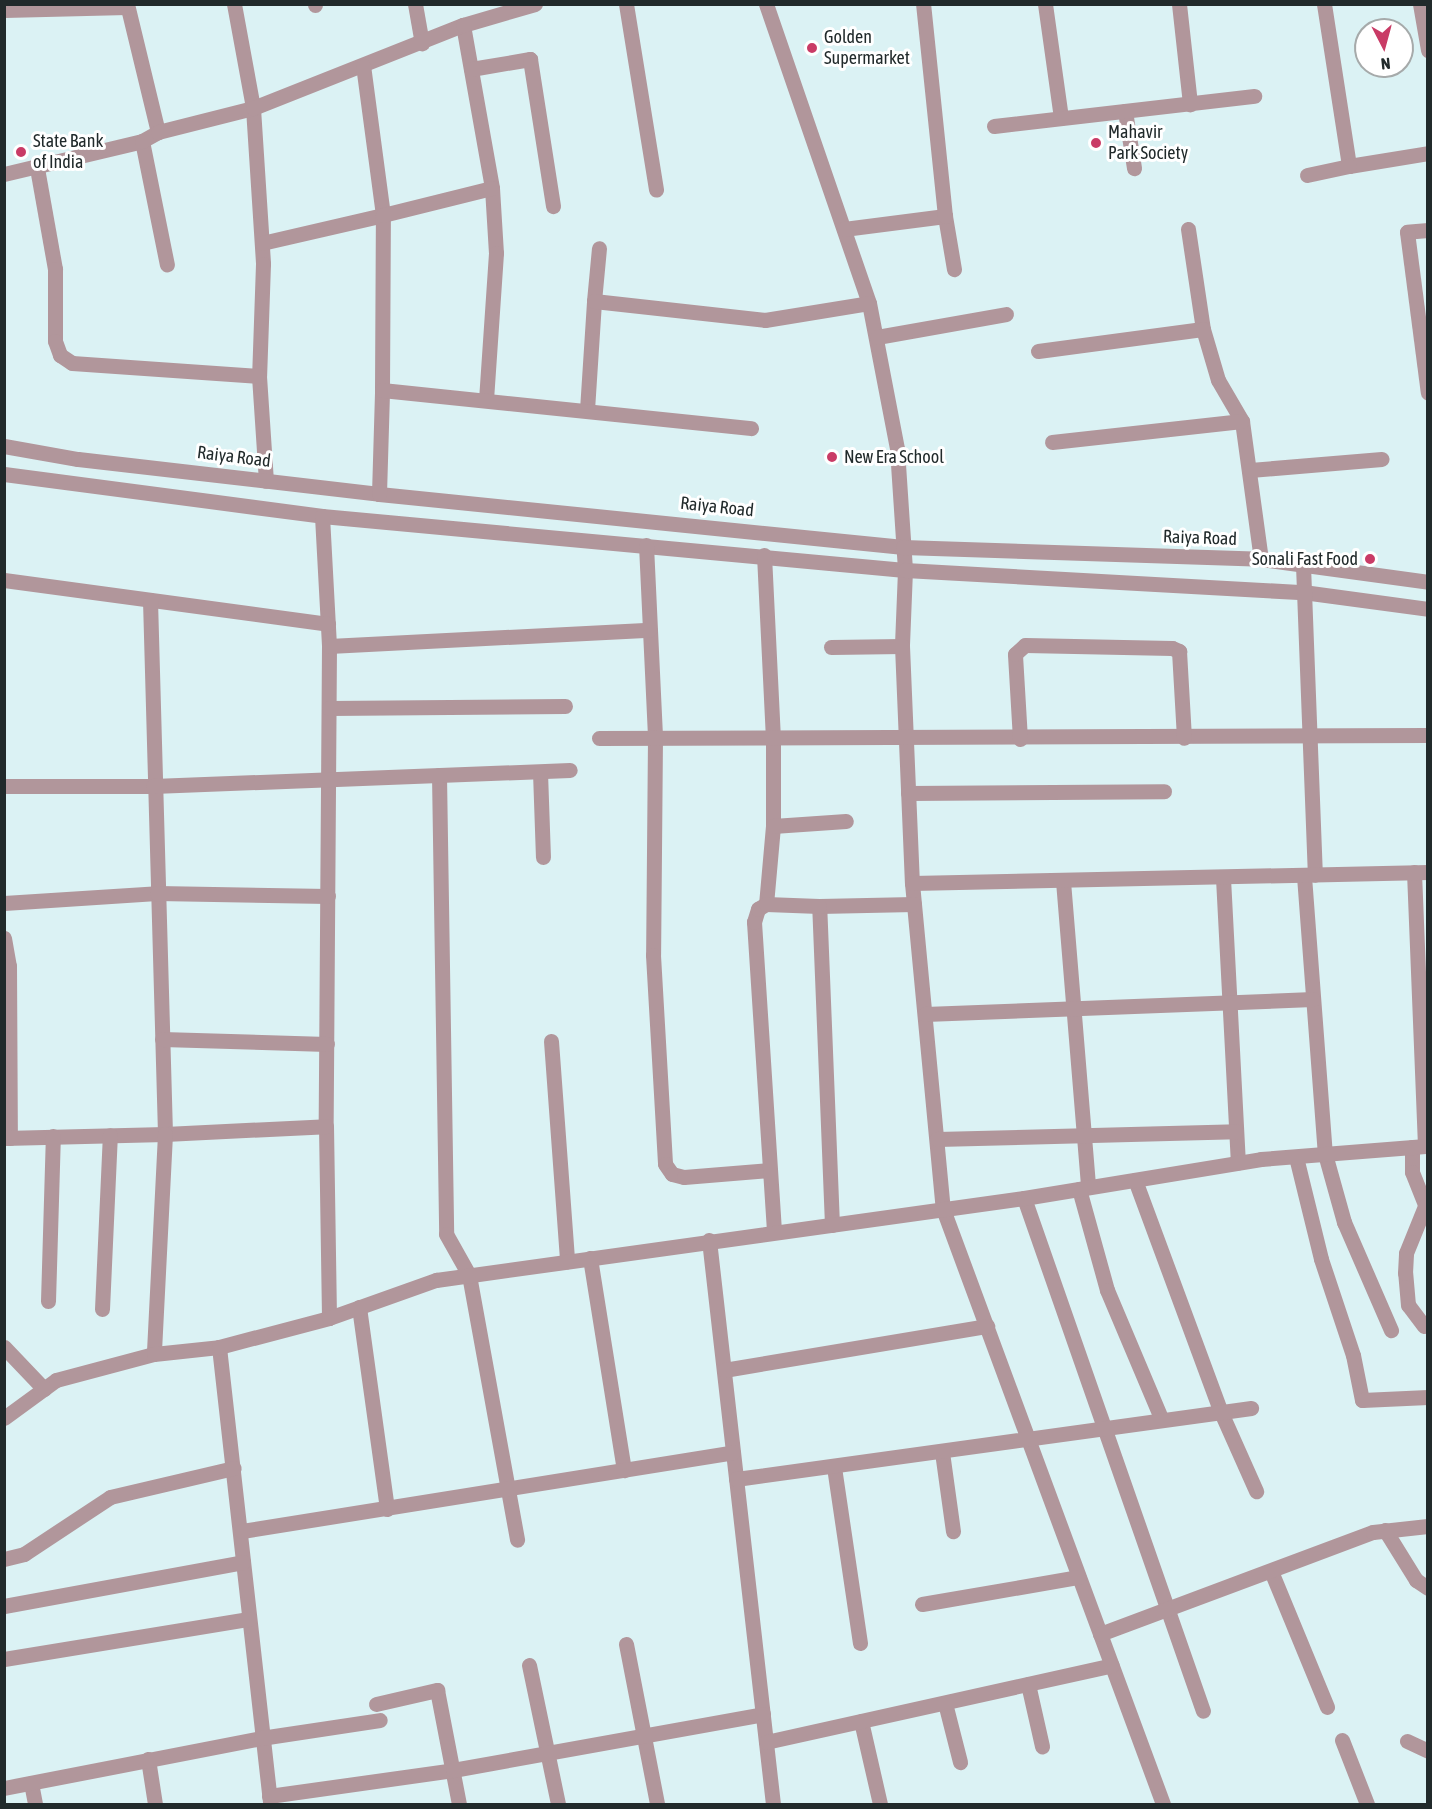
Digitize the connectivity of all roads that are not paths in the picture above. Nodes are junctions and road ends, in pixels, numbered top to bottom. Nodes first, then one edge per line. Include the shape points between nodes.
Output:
1 (234, 4) edge
2 (415, 4) edge
3 (535, 4) edge
4 (626, 4) edge
5 (766, 4) edge
6 (923, 4) edge
7 (1045, 4) edge
8 (1179, 4) edge
9 (1324, 4) edge
10 (1420, 4) edge
11 (127, 6) edge
12 (4, 10) edge
13 (463, 25) junction
14 (423, 42) junction
15 (1428, 50) edge
16 (363, 66) junction
17 (471, 69) junction
18 (1254, 96) dead end
19 (1190, 104) junction
20 (253, 108) junction
21 (1125, 111) junction
22 (1061, 118) junction
23 (994, 126) dead end
24 (158, 132) junction
25 (142, 141) junction
26 (1428, 153) edge
27 (1349, 166) junction
28 (37, 168) junction
29 (1134, 168) dead end
30 (4, 174) edge
31 (1307, 175) dead end
32 (492, 188) junction
33 (656, 190) dead end
34 (553, 206) dead end
35 (383, 215) junction
36 (945, 216) junction
37 (844, 229) junction
38 (1188, 229) dead end
39 (1428, 230) edge
40 (262, 243) junction
41 (599, 248) dead end
42 (167, 265) dead end
43 (954, 269) dead end
44 (594, 301) junction
45 (869, 303) junction
46 (1006, 314) dead end
47 (1203, 329) junction
48 (877, 337) junction
49 (1038, 351) dead end
50 (259, 376) junction
51 (382, 390) junction
52 (1428, 393) edge
53 (486, 399) junction
54 (587, 410) junction
55 (1242, 421) junction
56 (751, 428) dead end
57 (1052, 442) dead end
58 (4, 446) edge
59 (1382, 459) dead end
60 (1250, 470) junction
61 (4, 474) edge
62 (266, 481) junction
63 (379, 494) junction
64 (322, 516) junction
65 (646, 545) junction
66 (903, 547) junction
67 (764, 555) junction
68 (1261, 559) junction
69 (1303, 565) junction
70 (905, 570) junction
71 (4, 580) edge
72 (1428, 582) edge
73 (1303, 592) junction
74 (150, 600) junction
75 (1428, 609) edge
76 (328, 624) junction
77 (650, 630) junction
78 (329, 646) junction
79 (902, 646) junction
80 (831, 647) dead end
81 (565, 706) dead end
82 (329, 708) junction
83 (1428, 735) edge
84 (1309, 736) junction
85 (655, 737) junction
86 (599, 738) dead end
87 (773, 738) junction
88 (1184, 738) junction
89 (906, 739) junction
90 (1020, 739) junction
91 (570, 770) dead end
92 (540, 772) junction
93 (439, 775) junction
94 (330, 777) junction
95 (4, 786) edge
96 (153, 786) junction
97 (1164, 791) dead end
98 (908, 793) junction
99 (846, 822) dead end
100 (773, 826) junction
101 (543, 856) dead end
102 (1421, 872) edge
103 (1309, 875) junction
104 (1223, 878) junction
105 (1062, 881) junction
106 (912, 883) junction
107 (157, 893) junction
108 (328, 896) junction
109 (4, 903) edge
110 (766, 904) junction
111 (914, 904) junction
112 (819, 906) junction
113 (4, 938) edge
114 (1313, 999) junction
115 (1232, 1002) junction
116 (1072, 1010) junction
117 (925, 1014) junction
118 (7, 1017) edge
119 (162, 1039) junction
120 (551, 1041) dead end
121 (327, 1044) junction
122 (326, 1126) junction
123 (1236, 1131) junction
124 (165, 1134) junction
125 (110, 1135) junction
126 (1082, 1135) junction
127 (53, 1136) junction
128 (7, 1138) edge
129 (937, 1140) junction
130 (1421, 1147) edge
131 (1325, 1154) junction
132 (1296, 1157) junction
133 (1238, 1163) junction
134 (770, 1170) junction
135 (1135, 1180) junction
136 (1084, 1188) junction
137 (1024, 1198) junction
138 (944, 1209) junction
139 (1426, 1209) edge
140 (832, 1225) junction
141 (774, 1231) junction
142 (709, 1240) junction
143 (590, 1258) junction
144 (567, 1261) junction
145 (469, 1275) junction
146 (48, 1301) dead end
147 (358, 1307) junction
148 (102, 1309) dead end
149 (329, 1318) junction
150 (987, 1326) junction
151 (1424, 1326) dead end
152 (1392, 1330) dead end
153 (4, 1347) edge
154 (219, 1347) junction
155 (154, 1354) junction
156 (724, 1370) junction
157 (44, 1389) junction
158 (1428, 1397) edge
159 (1251, 1408) dead end
160 (1220, 1410) junction
161 (4, 1418) edge
162 (1161, 1418) junction
163 (1105, 1428) junction
164 (1029, 1440) junction
165 (733, 1452) junction
166 (942, 1452) junction
167 (834, 1467) junction
168 (234, 1468) junction
169 (624, 1470) junction
170 (736, 1479) junction
171 (508, 1489) junction
172 (1256, 1491) dead end
173 (387, 1509) junction
174 (1428, 1526) edge
175 (1385, 1530) junction
176 (242, 1531) junction
177 (953, 1531) dead end
178 (517, 1540) dead end
179 (4, 1559) edge
180 (243, 1562) junction
181 (1271, 1571) junction
182 (1079, 1577) junction
183 (1428, 1588) edge
184 (922, 1604) dead end
185 (4, 1606) edge
186 (1171, 1608) junction
187 (249, 1619) junction
188 (1100, 1634) junction
189 (860, 1643) dead end
190 (626, 1644) dead end
191 (4, 1659) edge
192 (529, 1665) dead end
193 (1112, 1665) junction
194 (1028, 1684) junction
195 (945, 1702) junction
196 (376, 1704) dead end
197 (1327, 1707) dead end
198 (1203, 1711) dead end
199 (763, 1714) junction
200 (380, 1720) dead end
201 (861, 1721) junction
202 (645, 1735) junction
203 (261, 1738) junction
204 (1342, 1740) dead end
205 (1407, 1741) dead end
206 (766, 1742) junction
207 (1042, 1746) dead end
208 (1428, 1751) edge
209 (548, 1753) junction
210 (148, 1759) junction
211 (960, 1762) dead end
212 (453, 1770) junction
213 (31, 1783) junction
214 (4, 1788) edge
215 (270, 1800) edge
216 (35, 1804) edge
217 (155, 1804) edge
218 (459, 1804) edge
219 (558, 1804) edge
220 (657, 1804) edge
221 (773, 1804) edge
222 (880, 1804) edge
223 (1163, 1804) edge
224 (1367, 1804) edge

1 - 20 street
2 - 14 street
3 - 13 street
4 - 33 street
5 - 37 street
6 - 36 street
7 - 22 street
8 - 19 street
9 - 27 street
10 - 15 street
11 - 12 street
11 - 24 street
13 - 14 street
13 - 17 street
14 - 16 street
16 - 20 street
16 - 35 street
17 - 32 street
17 - 34 street via 530,59
18 - 19 street
19 - 21 street
20 - 24 street
20 - 40 street
21 - 22 street
21 - 29 street
22 - 23 street
24 - 25 street
25 - 28 street
25 - 42 street
26 - 27 street
27 - 31 street
28 - 30 street
28 - 50 street via 55,269 55,341 60,355 72,363
32 - 35 street
32 - 53 street via 496,253
35 - 40 street
35 - 51 street
36 - 37 street
36 - 43 street
37 - 45 street
38 - 47 street
39 - 52 street via 1407,232
40 - 50 street
41 - 44 street
44 - 45 street via 765,320
44 - 54 street
45 - 48 street
46 - 48 street
47 - 49 street
47 - 55 street via 1218,380
48 - 66 street via 897,449
50 - 62 street
51 - 53 street
51 - 63 street
53 - 54 street
54 - 56 street
55 - 57 street
55 - 60 street
58 - 62 street, Raiya Road via 78,459
59 - 60 street
60 - 68 street
61 - 64 street
62 - 63 street, Raiya Road
63 - 66 street, Raiya Road
64 - 65 street
64 - 76 street
65 - 67 street
65 - 77 street
66 - 68 street, Raiya Road
66 - 70 street
67 - 70 street
67 - 87 street
68 - 69 street, Raiya Road
69 - 72 street, Raiya Road
69 - 73 street
70 - 73 street
70 - 79 street
71 - 74 street
73 - 75 street
73 - 84 street
74 - 76 street
74 - 96 street
76 - 78 street
77 - 78 street
77 - 85 street
78 - 82 street
79 - 80 street
79 - 89 street
81 - 82 street
82 - 94 street
83 - 84 street
84 - 88 street
84 - 103 street
85 - 86 street
85 - 87 street
85 - 134 street via 652,956 665,1164 672,1174 684,1177
87 - 89 street
87 - 100 street
88 - 90 street
88 - 90 street via 1179,651 1025,645 1015,654
89 - 90 street
89 - 98 street
91 - 92 street
92 - 93 street
92 - 101 street
93 - 94 street
93 - 145 street via 446,1234
94 - 96 street
94 - 108 street
95 - 96 street
96 - 107 street
97 - 98 street
98 - 106 street
99 - 100 street
100 - 110 street
102 - 103 street
102 - 130 street
103 - 104 street
103 - 114 street
104 - 105 street
104 - 115 street
105 - 106 street
105 - 116 street
106 - 111 street
107 - 108 street
107 - 109 street
107 - 119 street
108 - 121 street
110 - 112 street
110 - 134 street via 758,909 754,922
111 - 112 street
111 - 117 street
112 - 140 street
113 - 118 street
114 - 115 street
114 - 131 street
115 - 116 street
115 - 123 street
116 - 117 street
116 - 126 street
117 - 129 street
118 - 128 street
119 - 121 street
119 - 124 street
120 - 144 street
121 - 122 street
122 - 124 street
122 - 149 street
123 - 126 street
123 - 133 street
124 - 125 street
124 - 155 street
125 - 127 street
125 - 148 street
126 - 129 street
126 - 136 street
127 - 128 street
127 - 146 street
129 - 138 street
130 - 131 street
130 - 139 street via 1412,1173
131 - 132 street
131 - 152 street via 1344,1222
132 - 133 street
132 - 158 street via 1320,1259 1353,1355 1362,1400
133 - 135 street
134 - 141 street
135 - 136 street
135 - 160 street
136 - 137 street
136 - 162 street via 1107,1290
137 - 138 street
137 - 163 street
138 - 140 street
138 - 150 street
139 - 151 street via 1406,1253 1405,1273 1408,1305
140 - 141 street
141 - 142 street
142 - 143 street
142 - 156 street
143 - 144 street
143 - 169 street
144 - 145 street
145 - 147 street via 436,1280
145 - 171 street
147 - 149 street
147 - 173 street
149 - 154 street
150 - 156 street
150 - 164 street
153 - 157 street
154 - 155 street
154 - 168 street
155 - 157 street via 56,1380
156 - 165 street
157 - 161 street
159 - 160 street
160 - 162 street
160 - 172 street
162 - 163 street
163 - 164 street
163 - 186 street
164 - 166 street
164 - 182 street
165 - 169 street
165 - 170 street
166 - 167 street
166 - 177 street
167 - 170 street
167 - 189 street
168 - 176 street
168 - 179 street via 110,1497 24,1554
169 - 171 street
170 - 199 street
171 - 173 street
171 - 178 street
173 - 176 street
174 - 175 street
175 - 181 street
175 - 183 street via 1416,1580
176 - 180 street
180 - 185 street
180 - 187 street
181 - 186 street
181 - 197 street
182 - 184 street
182 - 188 street
186 - 188 street
186 - 198 street
187 - 191 street
187 - 203 street
188 - 193 street
190 - 202 street
192 - 209 street
193 - 194 street
193 - 223 street
194 - 195 street
194 - 207 street
195 - 201 street
195 - 211 street
196 - 212 street via 437,1690
199 - 202 street
199 - 206 street
200 - 203 street
201 - 206 street
201 - 222 street
202 - 209 street
202 - 220 street
203 - 210 street
203 - 215 street
204 - 224 street
205 - 208 street
206 - 221 street
209 - 212 street
209 - 219 street
210 - 213 street
210 - 217 street
212 - 215 street
212 - 218 street
213 - 214 street
213 - 216 street

